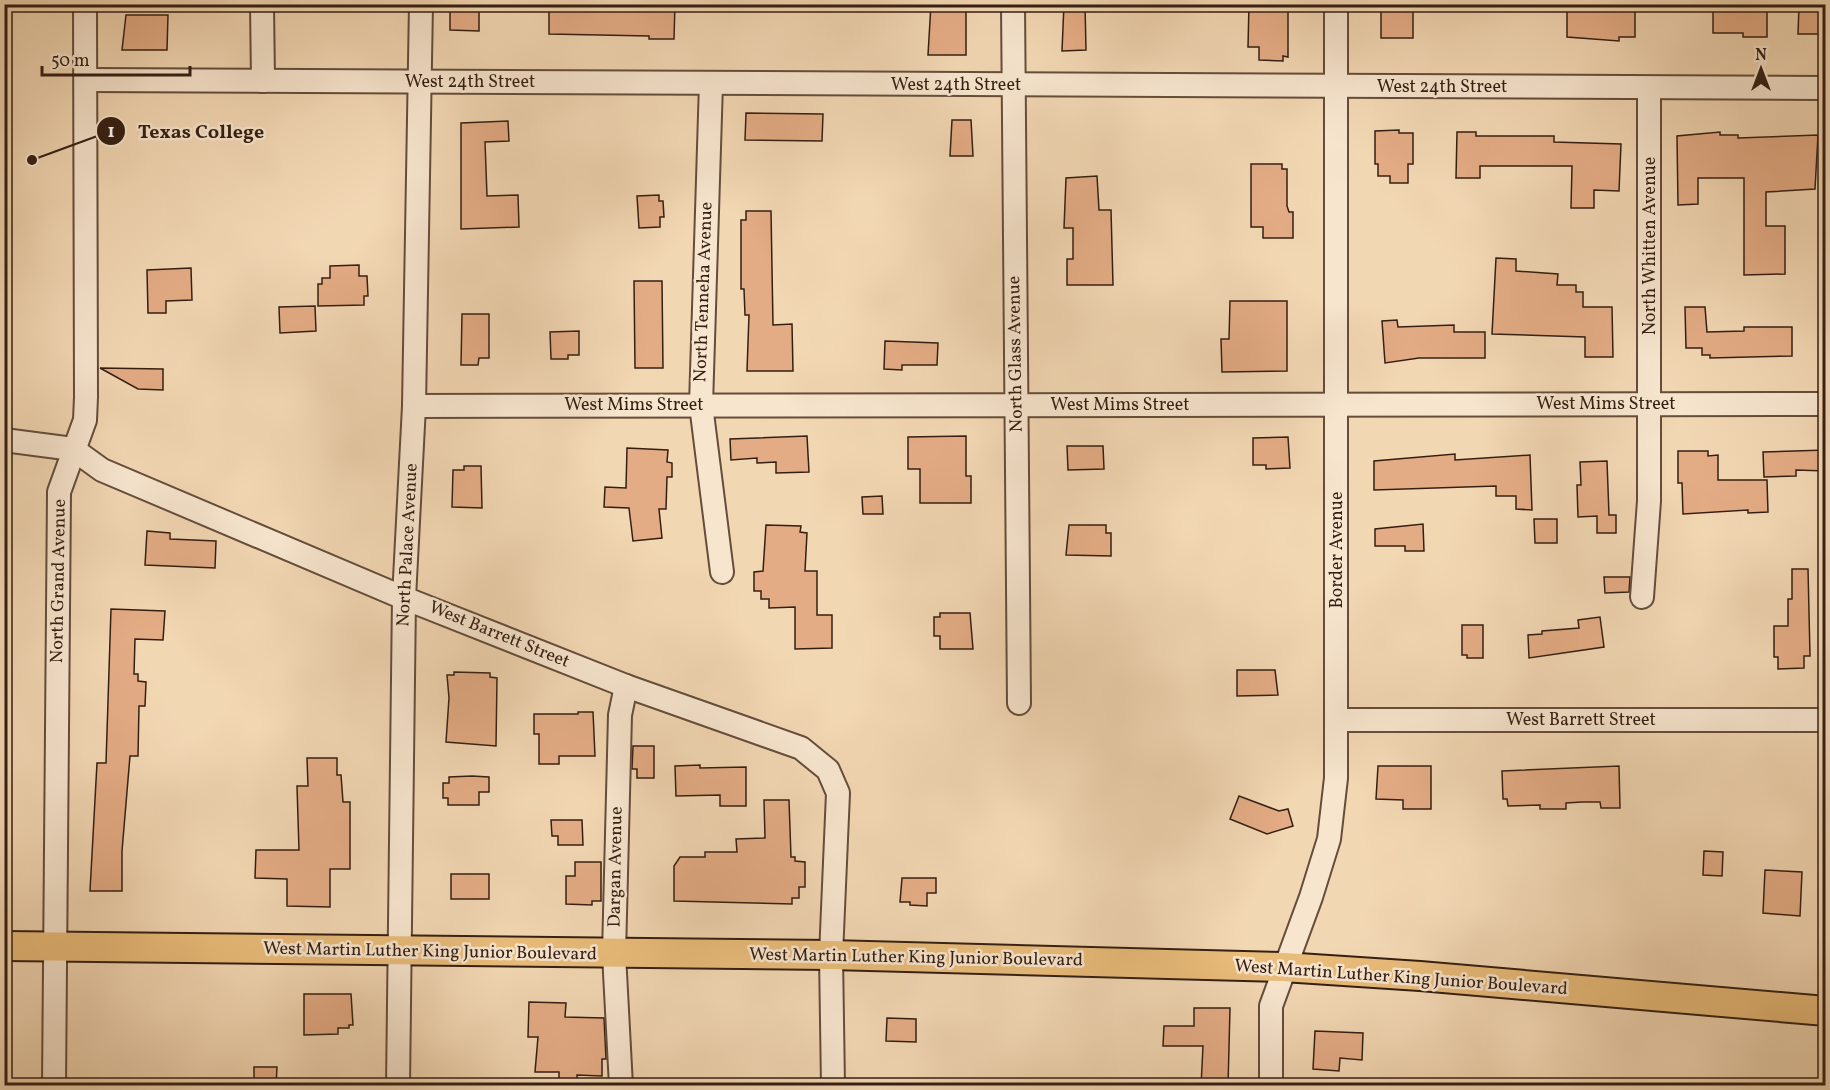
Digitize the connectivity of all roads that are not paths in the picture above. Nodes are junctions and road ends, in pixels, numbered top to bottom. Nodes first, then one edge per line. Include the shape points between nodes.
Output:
1 (85, 4) edge
2 (262, 4) edge
3 (421, 4) edge
4 (1013, 4) edge
5 (1336, 4) edge
6 (86, 80) junction
7 (263, 81) junction
8 (421, 82) junction
9 (711, 83) junction
10 (1013, 85) junction
11 (1336, 86) junction
12 (1649, 88) junction
13 (1826, 88) edge
14 (1651, 404) junction
15 (1826, 404) edge
16 (700, 405) junction
17 (1016, 405) junction
18 (1337, 405) junction
19 (414, 406) junction
20 (4, 440) edge
21 (73, 449) junction
22 (722, 572) dead end
23 (1642, 597) dead end
24 (404, 598) junction
25 (626, 686) junction
26 (1019, 703) dead end
27 (1337, 720) junction
28 (1826, 720) edge
29 (4, 946) edge
30 (55, 946) junction
31 (399, 952) junction
32 (614, 954) junction
33 (831, 956) junction
34 (1283, 967) junction
35 (1826, 1011) edge
36 (54, 1086) edge
37 (398, 1086) edge
38 (621, 1086) edge
39 (833, 1086) edge
40 (1271, 1086) edge

1 - 6 street, North Grand Avenue
2 - 7 street
3 - 8 street, North Palace Avenue
4 - 10 street, North Glass Avenue
5 - 11 street, Border Avenue
6 - 7 street, West 24th Street
6 - 21 street, North Grand Avenue via 86,397 85,420
7 - 8 street, West 24th Street
8 - 9 street, West 24th Street
8 - 19 street, North Palace Avenue
9 - 10 street, West 24th Street
9 - 16 street, North Tenneha Avenue
10 - 11 street, West 24th Street
10 - 17 street, North Glass Avenue
11 - 12 street, West 24th Street
11 - 18 street, Border Avenue
12 - 13 street, West 24th Street
12 - 14 street, North Whitten Avenue
14 - 15 street, West Mims Street
14 - 18 street, West Mims Street
14 - 23 street, North Whitten Avenue
16 - 17 street, West Mims Street
16 - 19 street, West Mims Street
16 - 22 street, North Tenneha Avenue
17 - 18 street, West Mims Street
17 - 26 street, North Glass Avenue
18 - 27 street, Border Avenue
19 - 24 street, North Palace Avenue
20 - 21 street
21 - 24 street, West Barrett Street via 102,470
21 - 30 street, North Grand Avenue via 59,492
24 - 25 street, West Barrett Street
24 - 31 street, North Palace Avenue
25 - 32 street, Dargan Avenue via 620,715
25 - 33 street, West Barrett Street via 801,748 828,770 838,793
27 - 28 street, West Barrett Street
27 - 34 street, Border Avenue via 1329,839
29 - 30 main road, West Martin Luther King Junior Boulevard
30 - 31 main road, West Martin Luther King Junior Boulevard
30 - 36 street, North Grand Avenue
31 - 32 main road, West Martin Luther King Junior Boulevard
31 - 37 street, North Palace Avenue
32 - 33 main road, West Martin Luther King Junior Boulevard
32 - 38 street, Dargan Avenue
33 - 34 main road, West Martin Luther King Junior Boulevard
33 - 39 street
34 - 35 main road, West Martin Luther King Junior Boulevard
34 - 40 street, Border Avenue via 1271,1006

